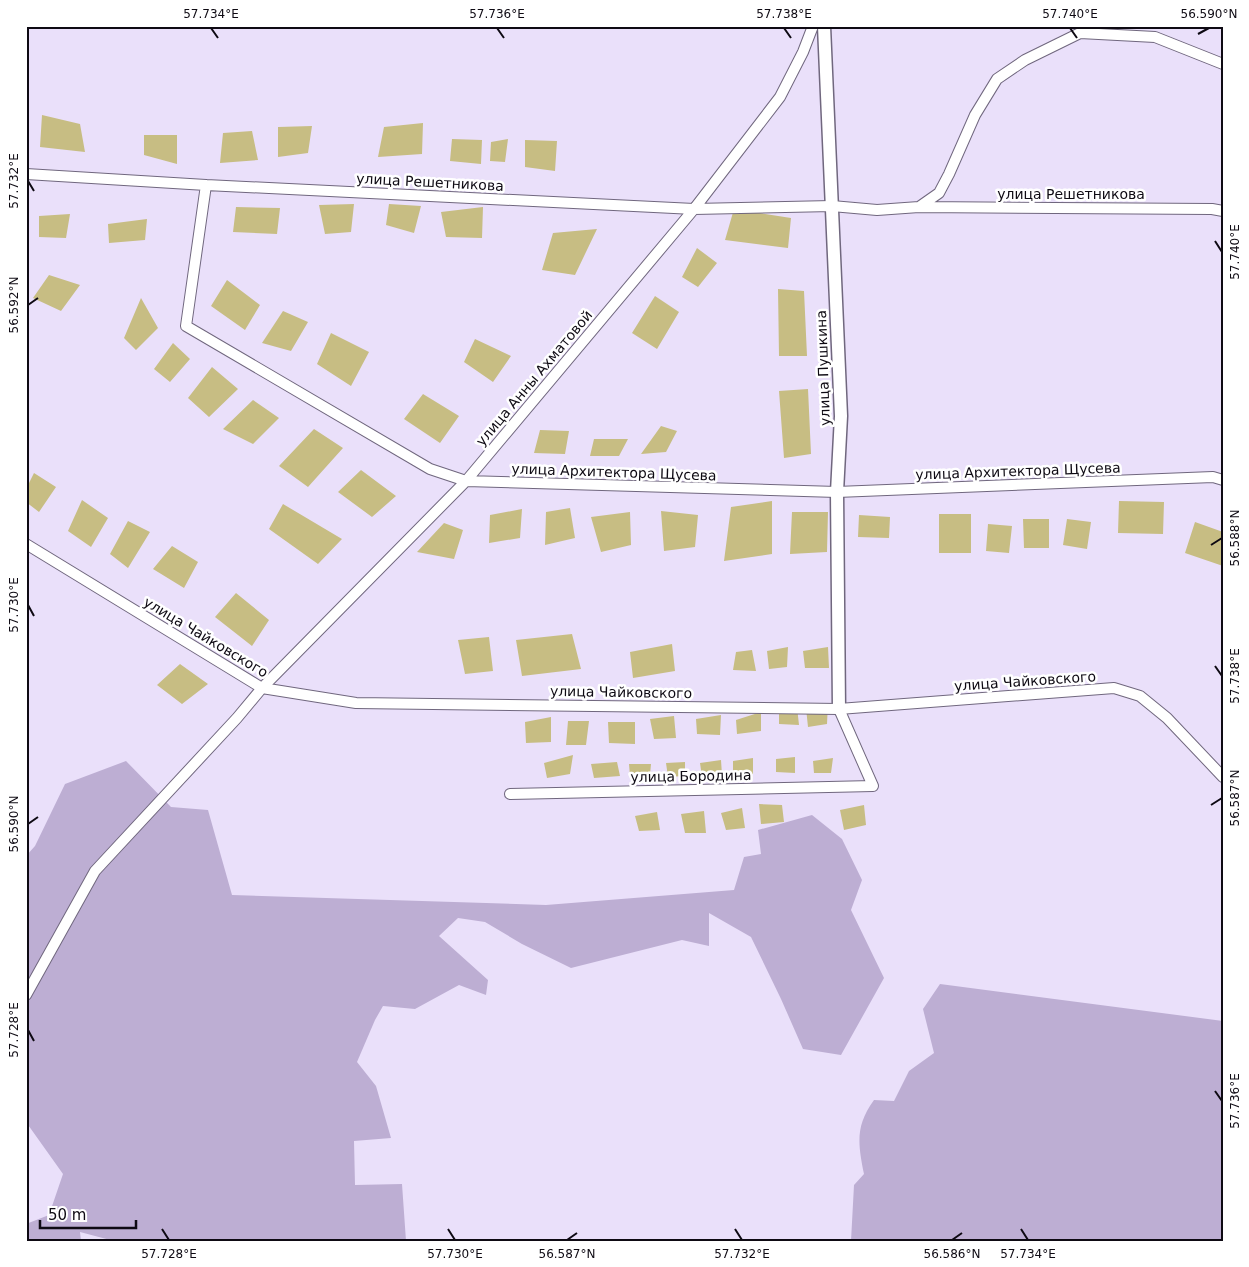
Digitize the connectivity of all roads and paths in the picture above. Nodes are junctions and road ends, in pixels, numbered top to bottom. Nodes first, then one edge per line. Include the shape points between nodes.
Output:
1 (813, 26) edge
2 (824, 26) edge
3 (1083, 30) edge
4 (1223, 64) edge
5 (26, 174) edge
6 (206, 185) junction
7 (832, 206) junction
8 (919, 207) junction
9 (694, 209) junction
10 (1223, 211) edge
11 (1223, 480) edge
12 (466, 481) junction
13 (837, 492) junction
14 (26, 544) edge
15 (262, 688) junction
16 (839, 709) junction
17 (1223, 777) edge
18 (510, 794) dead end
19 (26, 995) edge

1 - 9 street, улица Анны Ахматовой via 780,97
2 - 7 street, улица Пушкина
3 - 4 street via 1155,37
3 - 8 street via 997,79 975,115 939,193
5 - 6 street, улица Решетникова
6 - 9 street, улица Решетникова
6 - 12 street, улица Архитектора Щусева via 186,326 430,469
7 - 8 street, улица Решетникова via 877,210
7 - 9 street, улица Решетникова
7 - 13 street, улица Пушкина via 841,416
8 - 10 street, улица Решетникова
9 - 12 street, улица Анны Ахматовой
11 - 13 street, улица Архитектора Щусева via 1213,477
12 - 13 street, улица Архитектора Щусева
12 - 15 street, улица Анны Ахматовой
13 - 16 street, улица Пушкина
14 - 15 street, улица Чайковского
15 - 16 street, улица Чайковского via 356,702
15 - 19 street, улица Анны Ахматовой via 94,871
16 - 17 street, улица Чайковского via 1114,688 1140,696 1167,718
16 - 18 street, улица Бородина via 873,786

